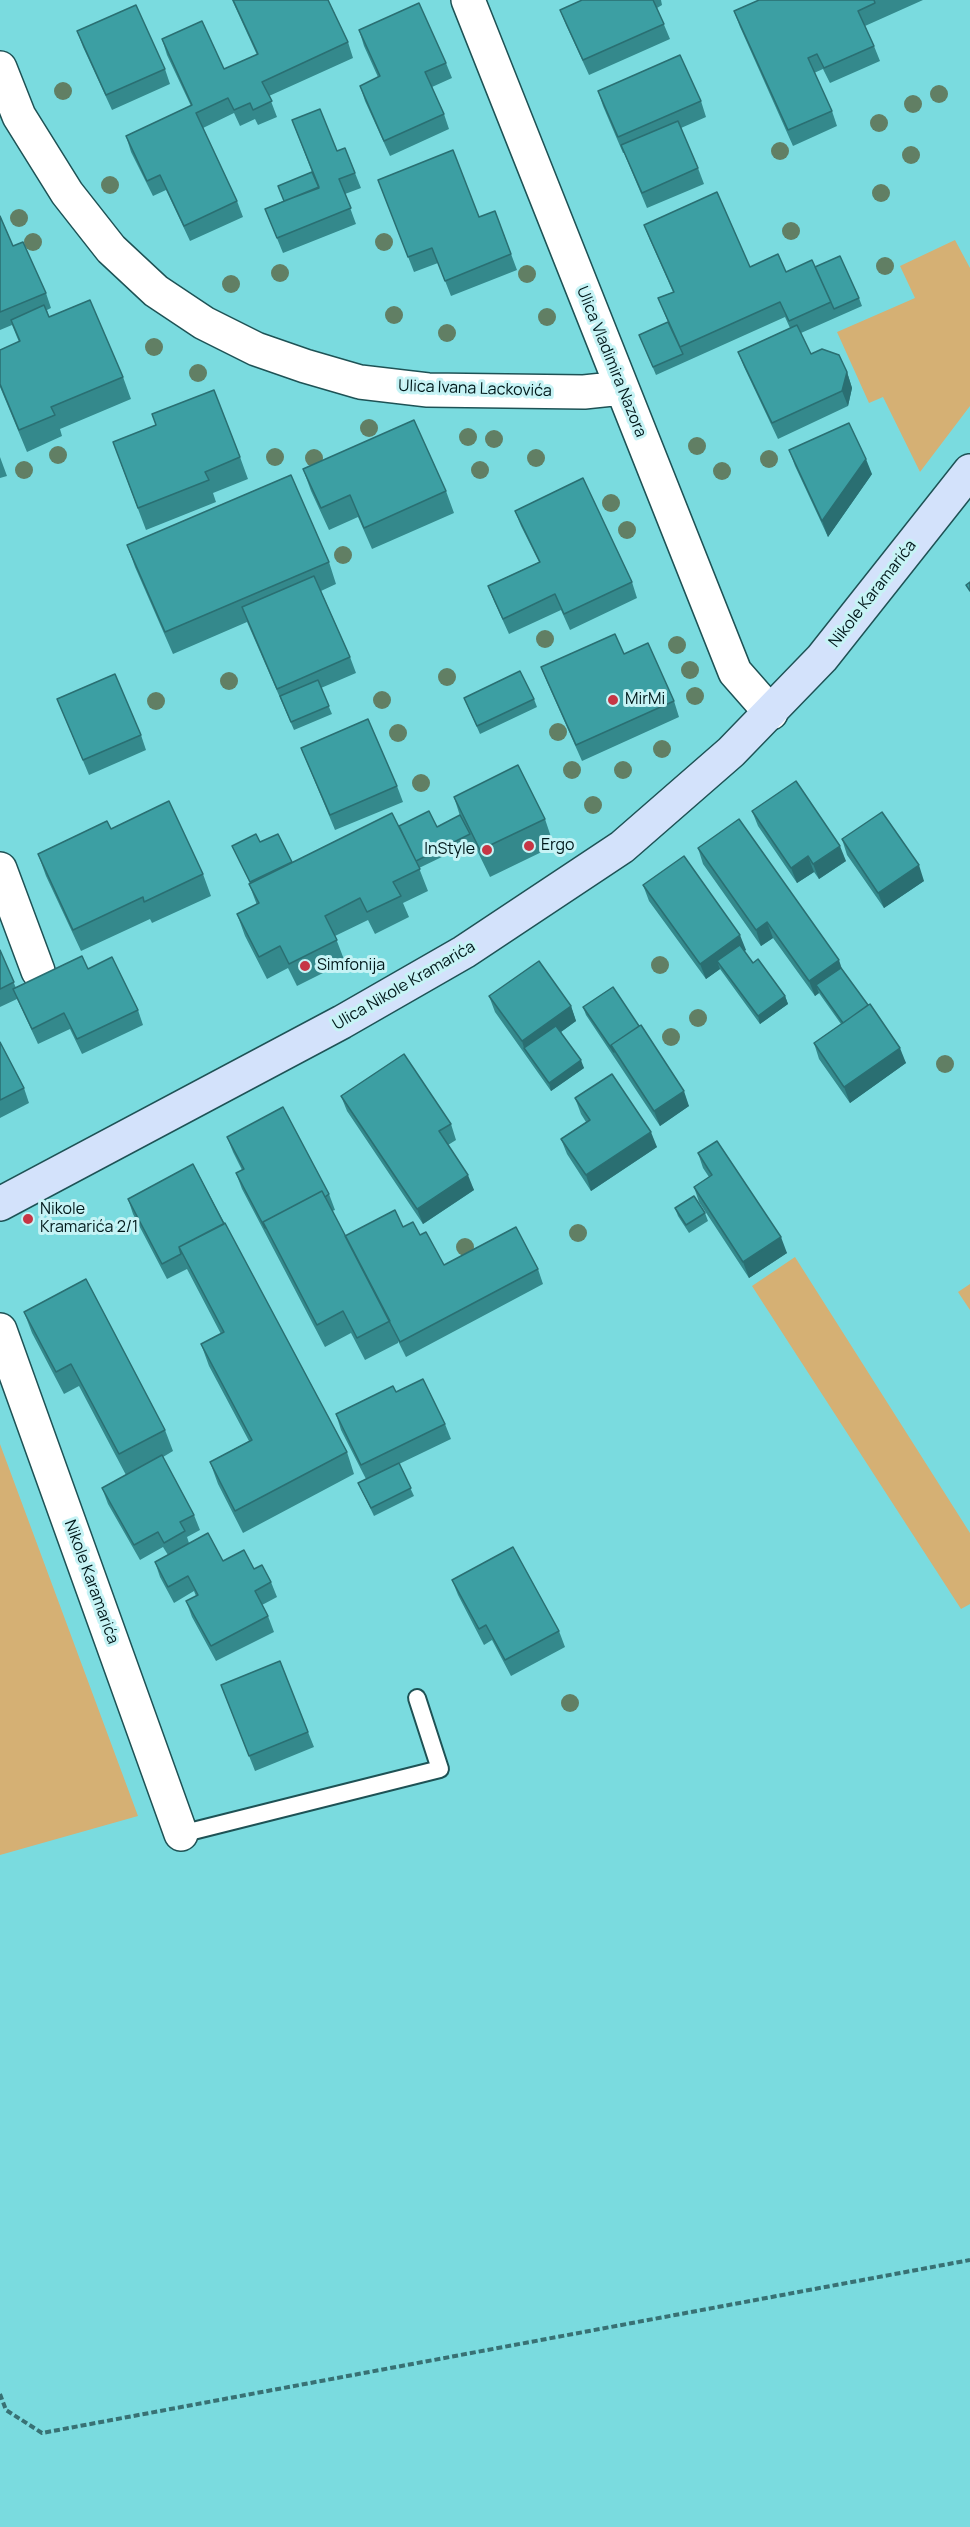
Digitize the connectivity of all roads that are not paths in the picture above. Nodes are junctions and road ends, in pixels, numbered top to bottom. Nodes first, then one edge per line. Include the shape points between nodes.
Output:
1 (468, 0) edge
2 (0, 68) edge
3 (622, 388) junction
4 (970, 471) edge
5 (771, 713) junction
6 (0, 869) edge
7 (38, 971) dead end
8 (0, 1204) edge
9 (0, 1330) edge
10 (417, 1698) dead end
11 (181, 1834) joint

1 - 3 street, Ulica Vladimira Nazora
2 - 3 street, Ulica Ivana Lackovića via 19,116 67,193 111,249 156,291 204,323 256,349 360,382 428,390 584,392
3 - 5 street, Ulica Vladimira Nazora via 735,672
4 - 5 main road, Nikole Karamarića via 822,658
5 - 8 main road, Ulica Nikole Kramarića via 622,847 464,952 342,1022
6 - 7 street
9 - 11 street, Nikole Karamarića
10 - 11 lane via 440,1769

